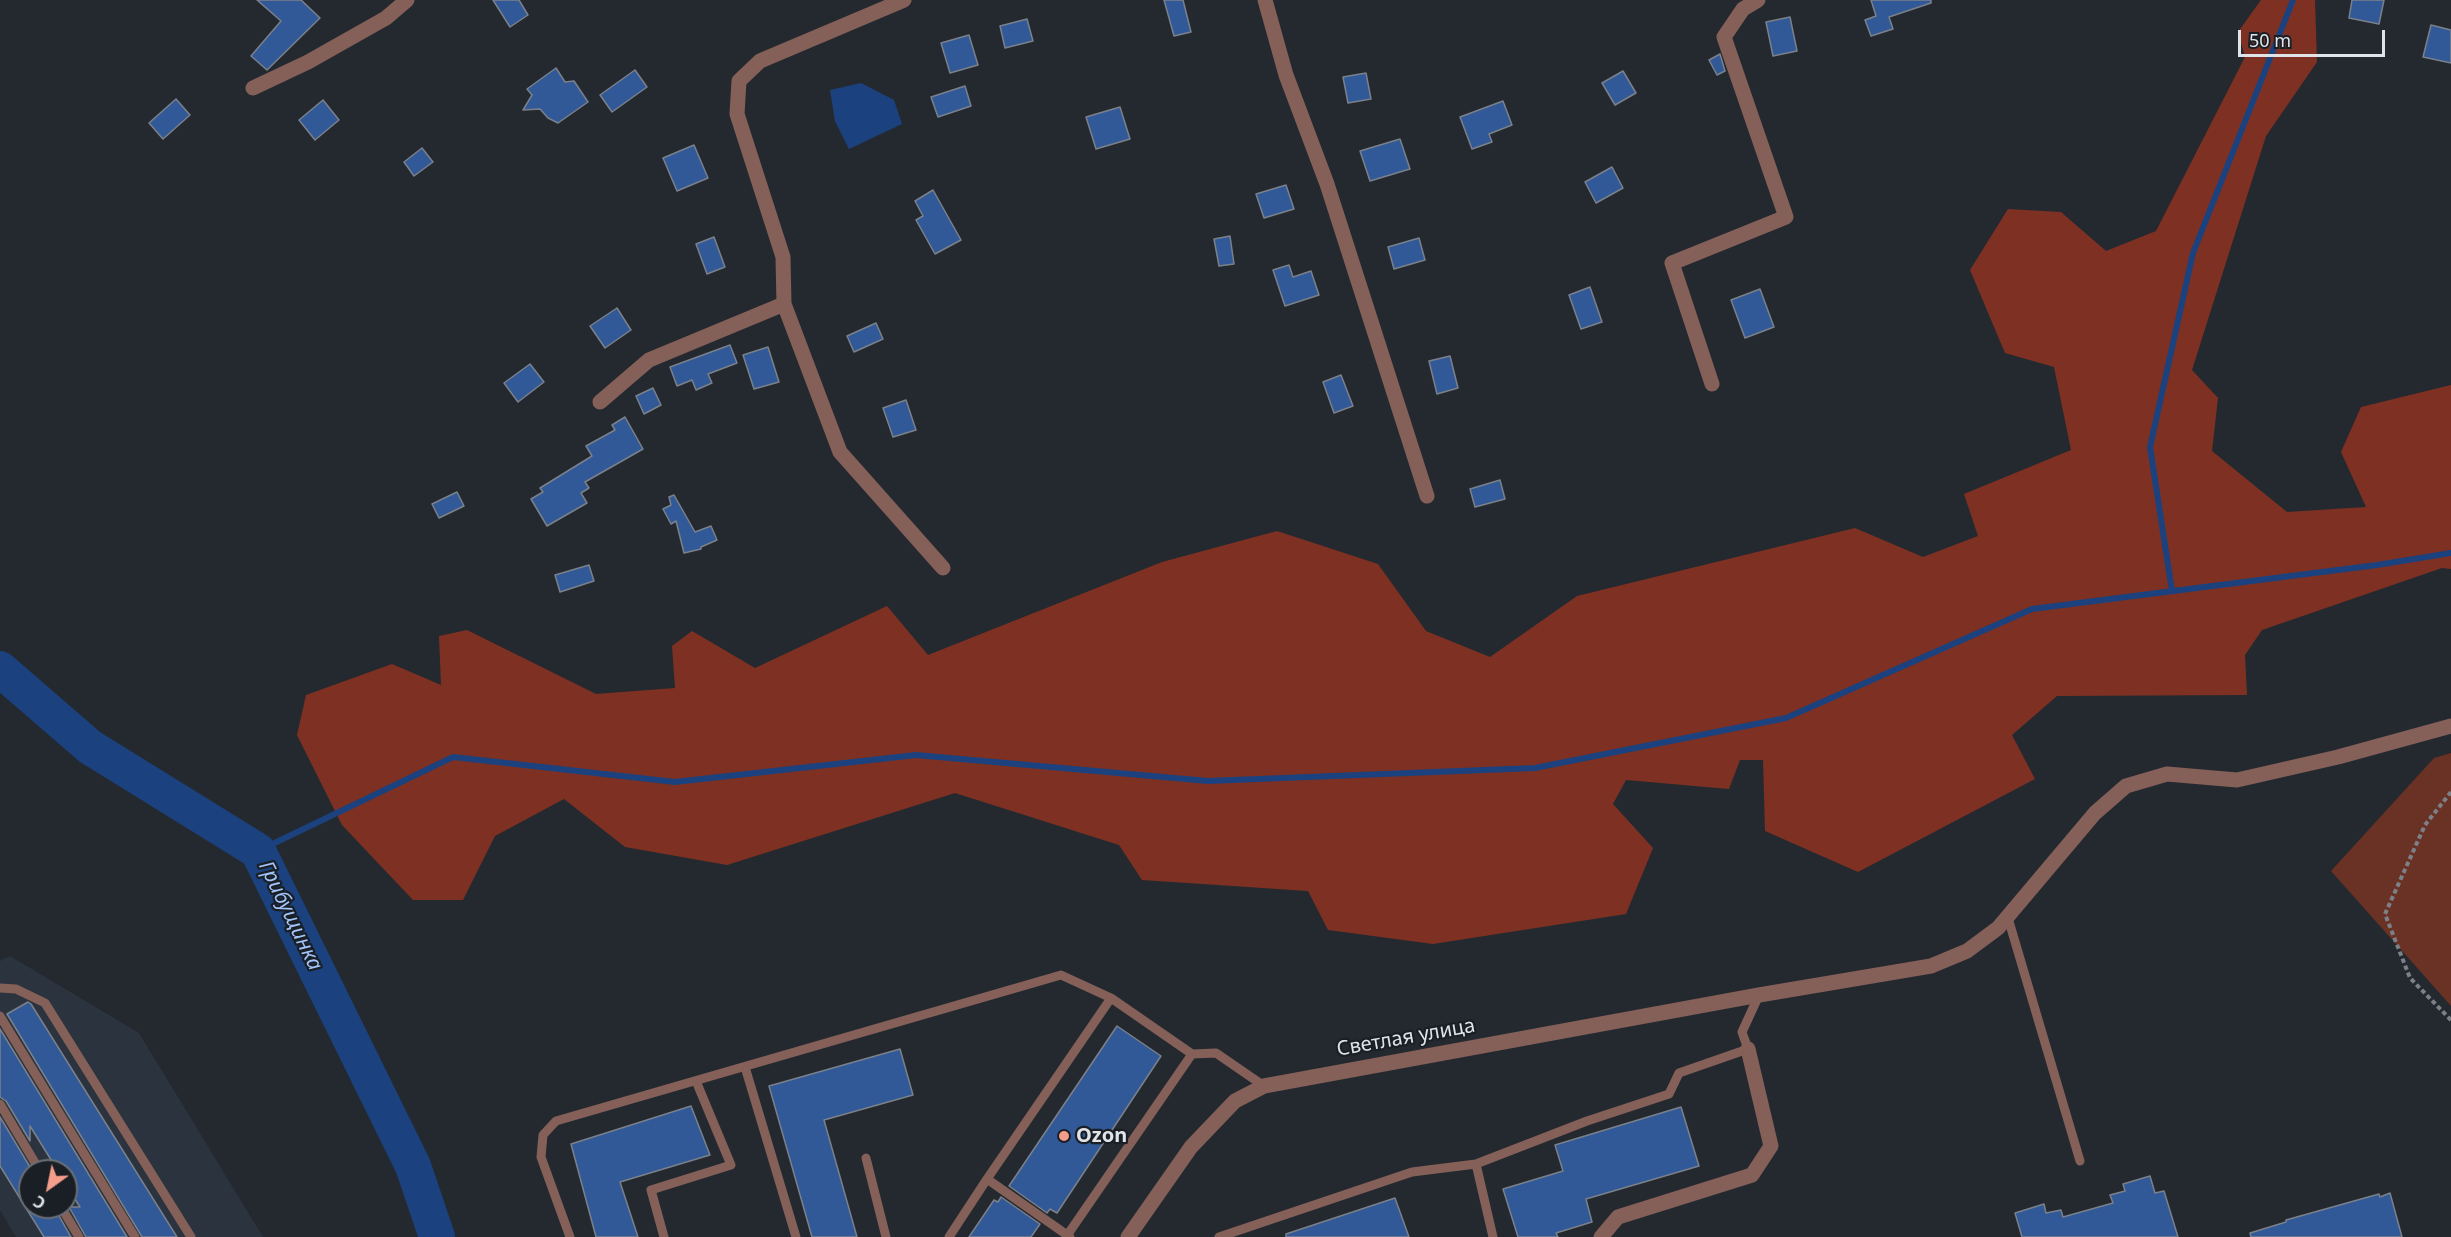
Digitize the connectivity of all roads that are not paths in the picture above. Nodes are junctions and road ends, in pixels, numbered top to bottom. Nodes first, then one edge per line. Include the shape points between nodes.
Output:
1 (407, 0) edge
2 (904, 0) edge
3 (1265, 0) edge
4 (1758, 0) edge
5 (253, 88) dead end
6 (784, 304) junction
7 (1712, 384) dead end
8 (600, 402) dead end
9 (1427, 496) dead end
10 (943, 568) dead end
11 (2451, 726) edge
12 (2008, 918) junction
13 (0, 988) edge
14 (1759, 995) junction
15 (1111, 998) junction
16 (0, 1016) edge
17 (1748, 1049) junction
18 (1192, 1054) junction
19 (745, 1067) junction
20 (696, 1081) junction
21 (1264, 1086) junction
22 (0, 1104) edge
23 (866, 1158) dead end
24 (33, 1159) edge
25 (2080, 1161) dead end
26 (1476, 1164) junction
27 (987, 1179) junction
28 (68, 1219) edge
29 (1068, 1236) edge
30 (79, 1237) edge
31 (135, 1237) edge
32 (191, 1237) edge
33 (570, 1237) edge
34 (664, 1237) edge
35 (796, 1237) edge
36 (886, 1237) edge
37 (949, 1237) edge
38 (1128, 1237) edge
39 (1219, 1237) edge
40 (1493, 1237) edge
41 (1601, 1237) edge

1 - 5 street via 386,18
2 - 6 street via 760,61 739,81 736,114 783,257
3 - 9 street via 1286,75 1328,184
4 - 7 street via 1743,9 1724,37 1786,217 1672,263
6 - 8 street via 649,360
6 - 10 street via 840,452
11 - 12 street, Светлая улица via 2237,780 2167,774 2126,786 2096,813
12 - 14 street, Светлая улица via 1967,951 1931,966
12 - 25 lane
13 - 32 lane via 16,989 45,1003
14 - 17 lane via 1742,1032
14 - 21 street, Светлая улица
15 - 18 lane
15 - 19 lane via 1061,975
15 - 27 lane
16 - 31 lane
17 - 26 lane via 1679,1073 1670,1094
17 - 41 street via 1771,1146 1752,1174 1618,1217
18 - 21 lane via 1216,1053
18 - 29 lane
19 - 20 lane
19 - 35 lane
20 - 33 lane via 556,1121 543,1135 541,1157
20 - 34 lane via 731,1165 651,1190
21 - 38 street, Светлая улица via 1234,1101 1191,1147
22 - 24 lane
23 - 36 lane
26 - 39 lane via 1412,1172
26 - 40 lane
27 - 29 lane
27 - 37 lane
28 - 30 lane

